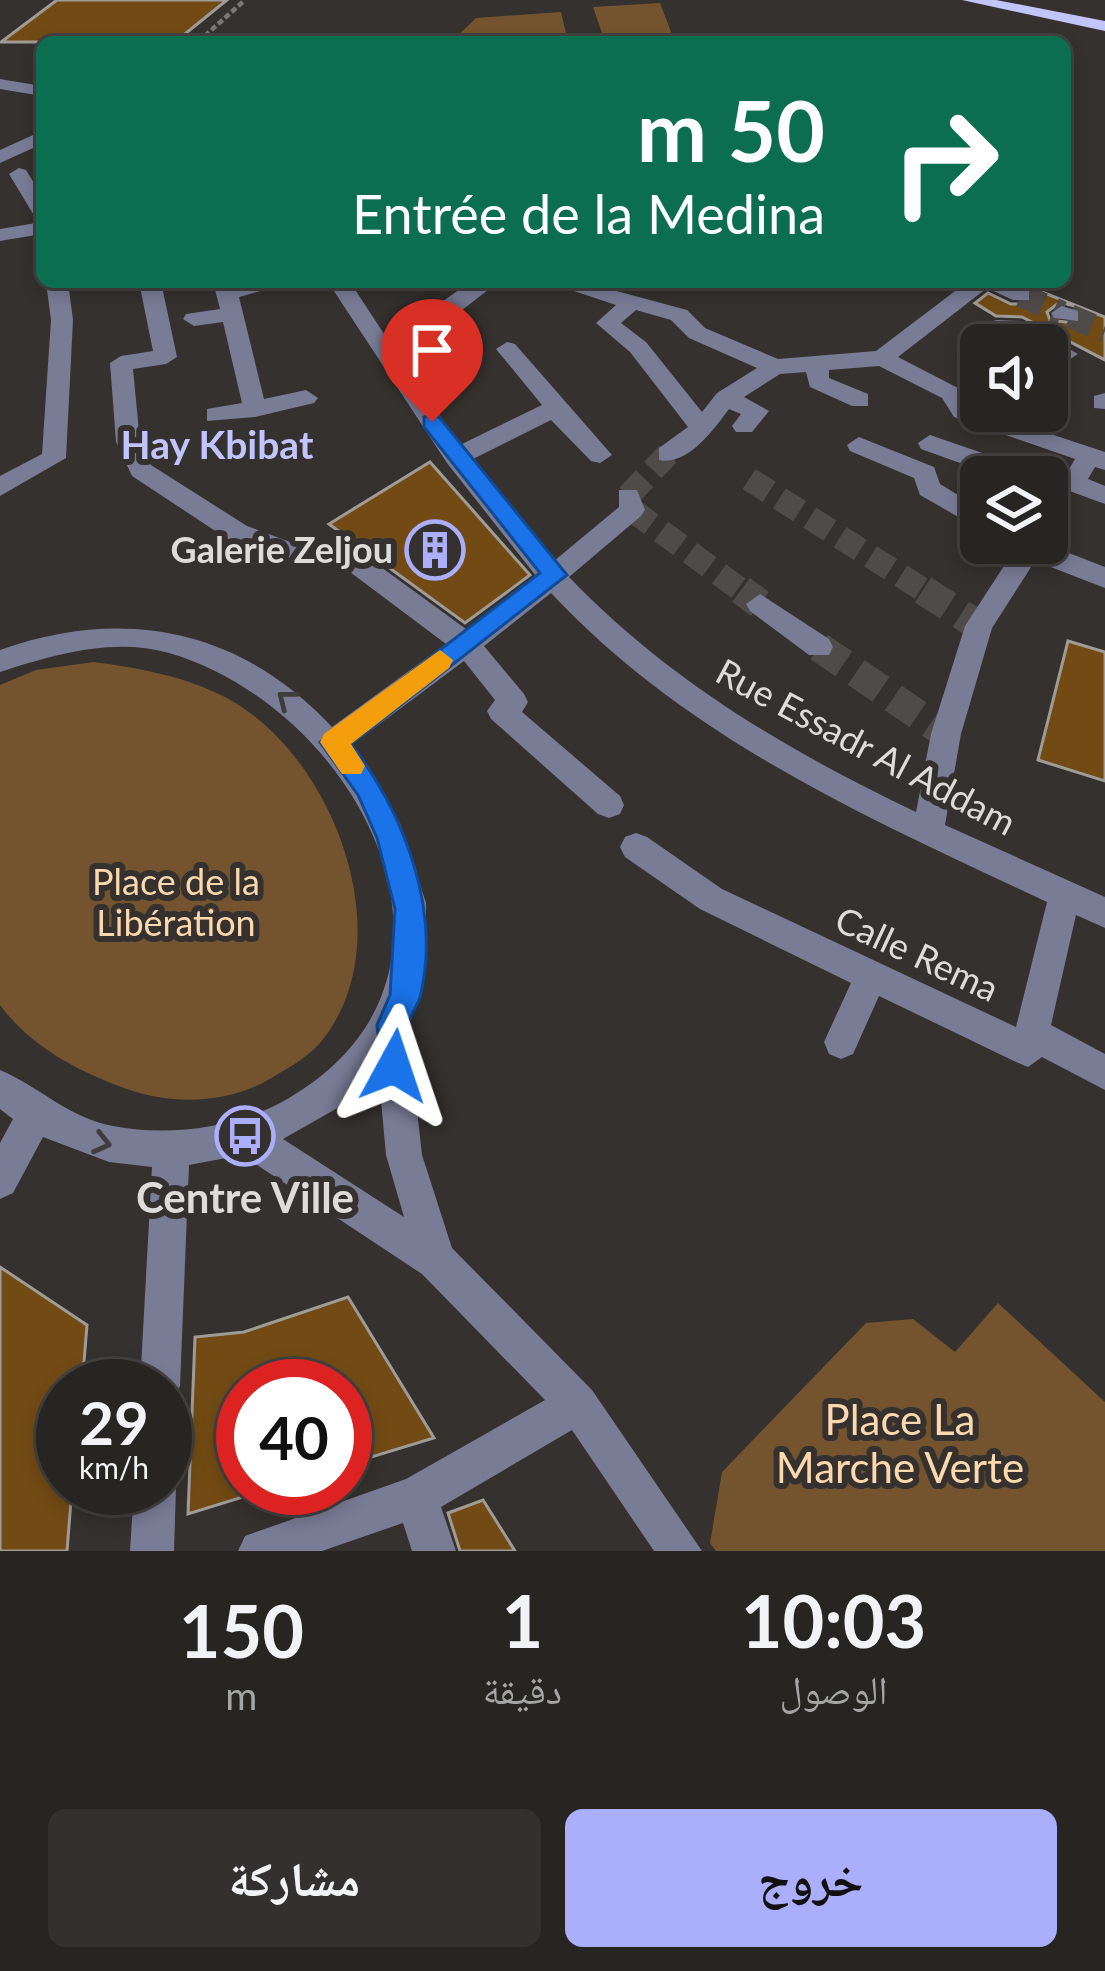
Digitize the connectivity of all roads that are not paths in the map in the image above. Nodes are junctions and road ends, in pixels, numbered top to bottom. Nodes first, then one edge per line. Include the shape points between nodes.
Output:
1 (970, 0) edge
2 (1105, 26) edge
3 (0, 84) edge
4 (36, 90) edge
5 (36, 140) edge
6 (0, 157) edge
7 (19, 174) dead end
8 (36, 203) edge
9 (36, 230) edge
10 (0, 235) edge
11 (58, 288) edge
12 (151, 288) edge
13 (257, 288) edge
14 (342, 288) edge
15 (476, 288) edge
16 (973, 288) edge
17 (1005, 288) edge
18 (606, 289) edge
19 (1021, 295) tunnel mouth
20 (227, 296) edge
21 (630, 304) junction
22 (1066, 315) dead end
23 (194, 319) dead end
24 (1058, 324) edge
25 (507, 349) dead end
26 (383, 351) junction
27 (242, 354) junction
28 (214, 358) dead end
29 (882, 358) junction
30 (817, 364) junction
31 (775, 367) junction
32 (306, 398) dead end
33 (725, 398) junction
34 (860, 400) dead end
35 (256, 409) junction
36 (558, 409) junction
37 (215, 416) dead end
38 (744, 426) dead end
39 (702, 428) junction
40 (930, 443) dead end
41 (859, 445) dead end
42 (668, 454) tunnel mouth
43 (600, 455) dead end
44 (966, 456) edge
45 (456, 457) junction
46 (1097, 458) edge
47 (0, 487) edge
48 (1104, 495) edge
49 (628, 496) tunnel mouth
50 (960, 508) edge
51 (1012, 564) edge
52 (1068, 564) edge
53 (555, 575) junction
54 (1105, 578) edge
55 (760, 604) tunnel mouth
56 (819, 647) tunnel mouth
57 (453, 651) junction
58 (0, 661) edge
59 (334, 742) junction
60 (609, 806) dead end
61 (928, 833) junction
62 (636, 847) dead end
63 (1065, 894) junction
64 (1105, 913) edge
65 (872, 975) junction
66 (392, 1025) junction
67 (1032, 1033) junction
68 (842, 1042) dead end
69 (1105, 1073) edge
70 (0, 1088) edge
71 (34, 1115) junction
72 (245, 1136) junction
73 (171, 1152) junction
74 (0, 1180) edge
75 (436, 1260) junction
76 (161, 1359) edge
77 (578, 1404) junction
78 (416, 1497) junction
79 (154, 1515) edge
80 (152, 1551) edge
81 (260, 1551) edge
82 (434, 1551) edge
83 (680, 1551) edge

1 - 2 main road
3 - 4 street
5 - 6 street
7 - 8 street
9 - 10 street
11 - 47 street via 54,458
12 - 57 street via 166,357 122,363 128,442 141,470 238,533 297,555 339,550
13 - 20 street
14 - 26 street, Rue Essadr Al Addam
15 - 26 street
16 - 29 street
17 - 19 street
18 - 21 street
20 - 23 street
20 - 27 street
21 - 31 street via 679,315 697,333
21 - 39 street via 608,323 638,347
22 - 24 street
25 - 36 street
26 - 45 street, Rue Essadr Al Addam
27 - 28 street
27 - 35 street
29 - 30 street
29 - 46 street via 950,393 962,411
30 - 31 street
30 - 34 street via 818,382
31 - 33 street
32 - 35 street
33 - 38 street via 757,411
33 - 39 street
35 - 37 street
36 - 43 street
36 - 45 street
39 - 42 street
40 - 44 street
41 - 50 street
45 - 53 street, Rue Essadr Al Addam
46 - 48 street via 1073,484
49 - 53 street via 632,510
51 - 61 street via 979,626 946,734
52 - 54 street
53 - 57 street
53 - 61 street, Rue Essadr Al Addam via 632,655 723,721
55 - 56 street
57 - 59 street
57 - 60 street via 514,702 501,711
59 -> 58 street via 288,698 233,664 173,643 94,637
59 - 66 street via 391,838 410,909 405,995
61 - 63 street, Rue Essadr Al Addam
62 - 65 street, Calle Rema via 711,898
63 - 64 street, Rue Essadr Al Addam
63 - 67 street, Calle Rema
65 - 67 street, Calle Rema via 1028,1050
65 - 68 street
66 - 72 street via 353,1076 303,1111
66 - 75 street via 404,1155
67 - 69 street
70 - 71 street
71 -> 73 street via 74,1136
71 - 74 street
72 - 73 street
72 - 75 street
73 - 76 street
75 - 77 street
77 - 78 street
77 - 83 street
78 - 81 street
78 - 82 street
79 - 80 street

